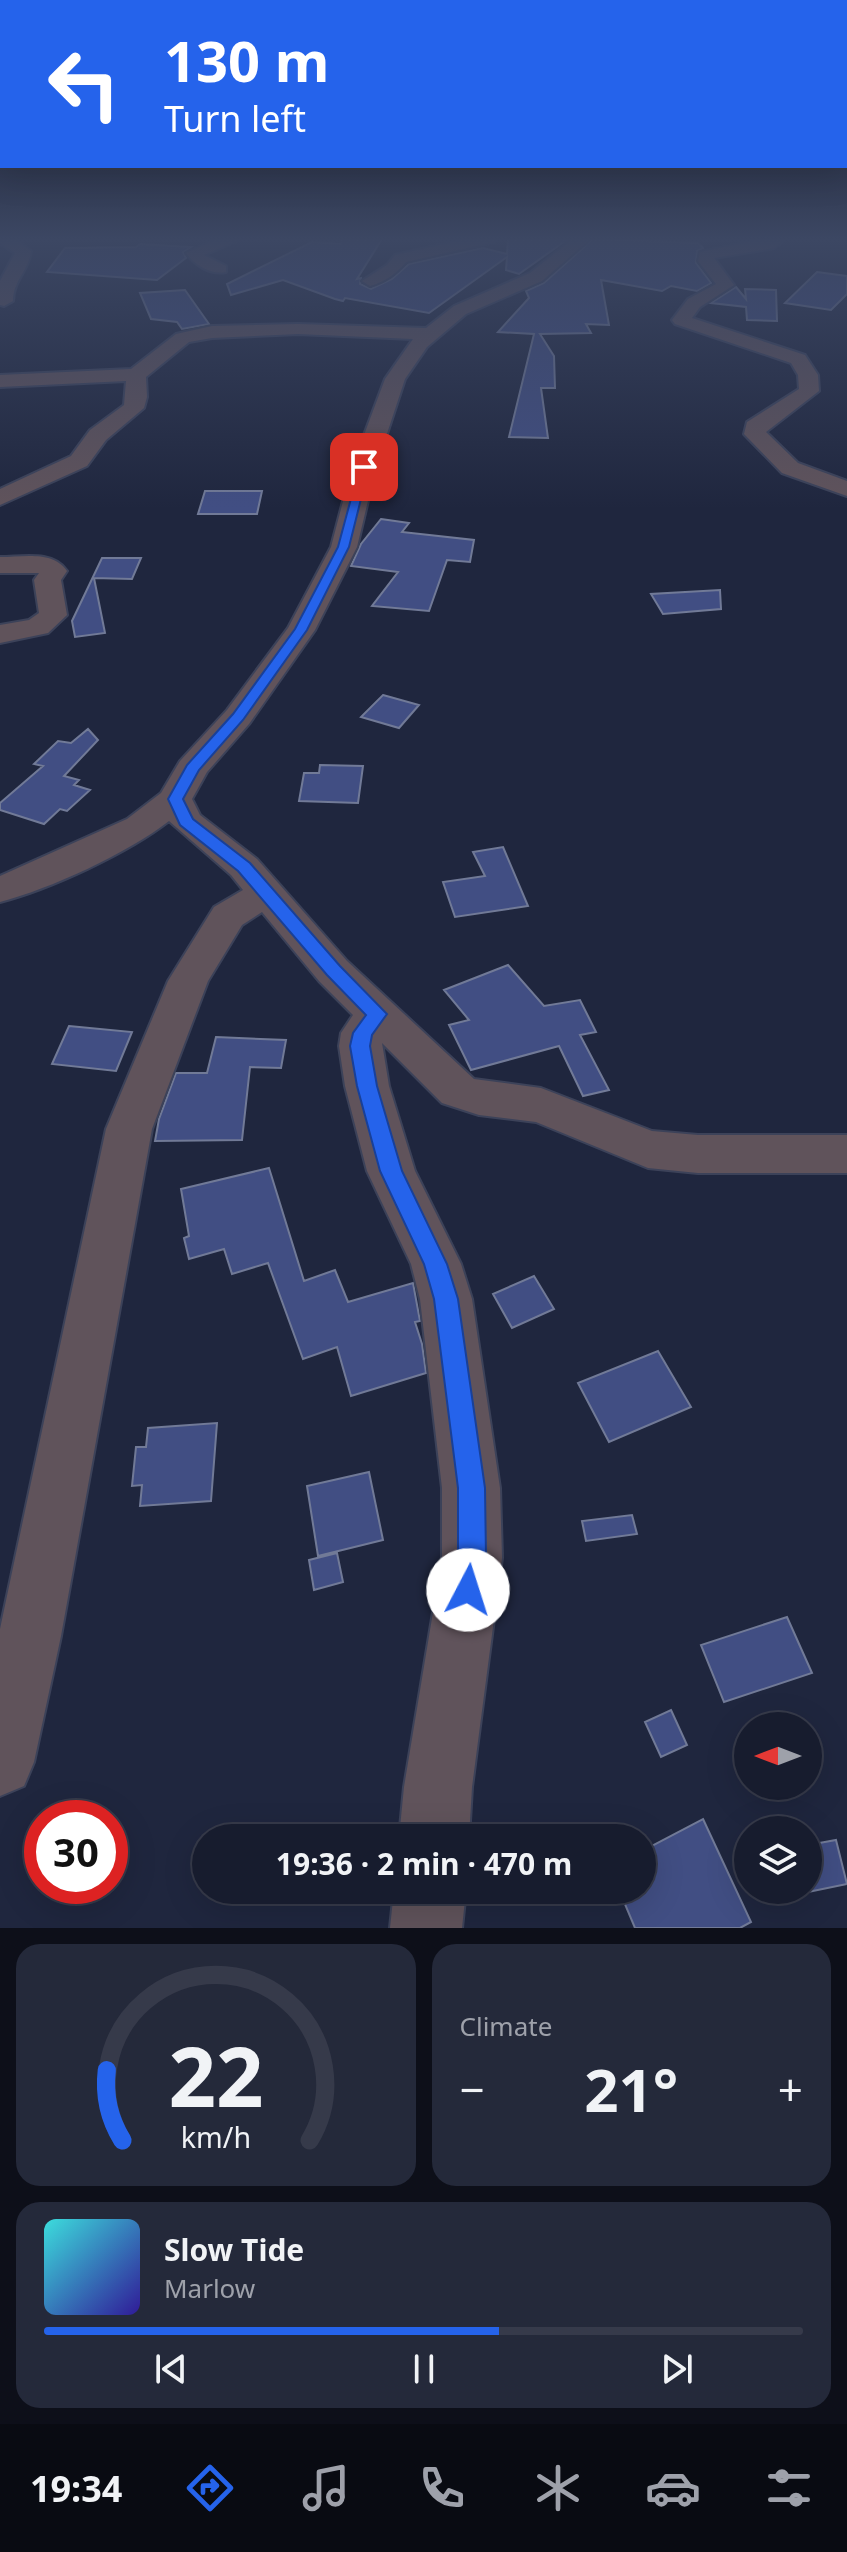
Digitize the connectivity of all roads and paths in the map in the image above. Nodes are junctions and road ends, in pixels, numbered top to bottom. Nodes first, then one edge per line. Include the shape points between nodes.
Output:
1 (435, 329) edge
2 (708, 329) edge
3 (428, 334) junction
4 (136, 375) junction
5 (0, 381) edge
6 (847, 489) edge
7 (0, 498) edge
8 (0, 565) edge
9 (0, 634) edge
10 (175, 799) junction
11 (0, 890) edge
12 (266, 893) junction
13 (377, 1014) junction
14 (847, 1154) edge
15 (0, 1762) edge
16 (435, 1824) edge
17 (429, 1904) edge
18 (426, 1928) edge

1 - 3 street
2 - 6 street via 798,359 808,375 809,391 755,427 755,434 790,468
3 - 4 street via 212,332 183,338
3 - 10 street via 395,379 364,467 344,547 301,630 238,717 192,768
4 - 5 street
4 - 7 street via 133,408 98,435 79,461
8 - 9 street via 49,565 54,571 47,580 53,615 38,627
10 - 11 street via 139,827
10 - 12 street via 186,821 244,867
12 - 13 street
12 - 15 street via 228,916 188,981 129,1129 30,1636
13 - 14 street via 458,1091 541,1105 648,1149
13 - 16 street via 362,1033 360,1046 367,1086 391,1171 436,1264 446,1299 471,1488 472,1558
17 - 18 street

